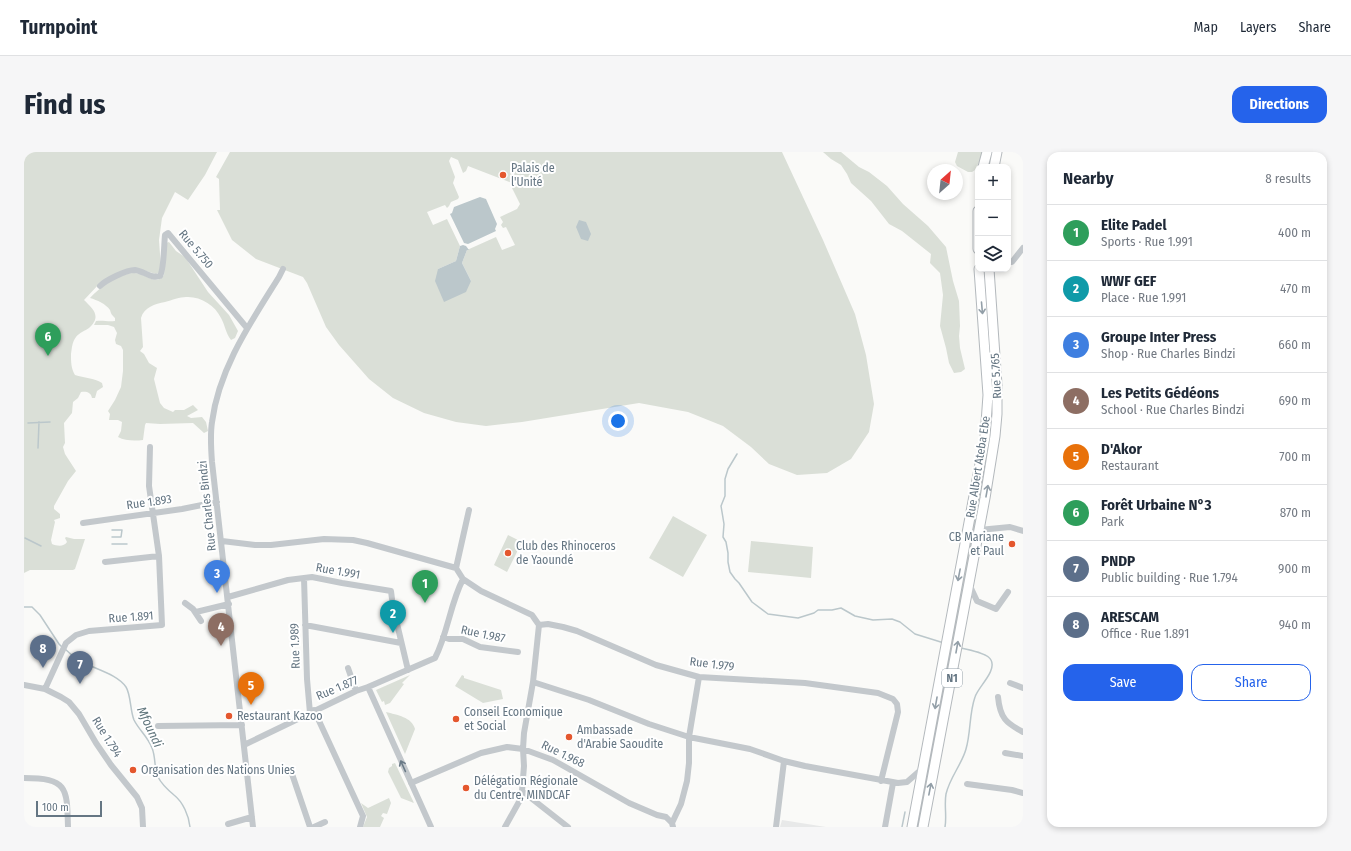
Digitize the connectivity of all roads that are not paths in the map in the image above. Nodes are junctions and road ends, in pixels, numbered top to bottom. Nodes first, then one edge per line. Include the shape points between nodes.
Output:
1 (987, 152) edge
2 (997, 152) edge
3 (984, 164) edge
4 (995, 164) edge
5 (1023, 248) edge
6 (1011, 262) edge
7 (283, 269) dead end
8 (979, 272) edge
9 (989, 272) edge
10 (100, 286) dead end
11 (247, 328) junction
12 (150, 447) dead end
13 (217, 502) junction
14 (469, 510) dead end
15 (153, 513) junction
16 (84, 523) dead end
17 (979, 530) junction
18 (1023, 532) edge
19 (222, 541) junction
20 (159, 556) junction
21 (104, 562) dead end
22 (456, 568) junction
23 (304, 578) junction
24 (463, 580) junction
25 (969, 583) junction
26 (1008, 592) dead end
27 (392, 599) dead end
28 (228, 601) junction
29 (185, 603) dead end
30 (394, 611) dead end
31 (196, 612) junction
32 (201, 621) dead end
33 (305, 625) junction
34 (539, 625) junction
35 (443, 637) junction
36 (401, 643) junction
37 (518, 652) dead end
38 (348, 668) dead end
39 (408, 670) junction
40 (699, 677) junction
41 (533, 682) junction
42 (1010, 683) dead end
43 (24, 685) edge
44 (368, 687) junction
45 (1023, 688) edge
46 (45, 689) junction
47 (356, 691) junction
48 (998, 697) dead end
49 (312, 711) junction
50 (242, 725) junction
51 (158, 726) dead end
52 (1023, 732) edge
53 (689, 737) junction
54 (244, 745) junction
55 (523, 749) junction
56 (1005, 753) dead end
57 (1023, 756) edge
58 (784, 761) junction
59 (924, 767) junction
60 (291, 771) dead end
61 (24, 778) edge
62 (881, 781) junction
63 (907, 782) junction
64 (411, 783) junction
65 (893, 783) junction
66 (967, 784) dead end
67 (918, 789) junction
68 (522, 791) junction
69 (1023, 793) edge
70 (252, 817) junction
71 (325, 822) dead end
72 (228, 824) dead end
73 (672, 825) edge
74 (68, 827) edge
75 (143, 827) edge
76 (253, 827) edge
77 (310, 827) edge
78 (314, 827) edge
79 (360, 827) edge
80 (431, 827) edge
81 (505, 827) edge
82 (568, 827) edge
83 (776, 827) edge
84 (886, 827) edge
85 (912, 827) edge
86 (923, 827) edge

1 - 3 highway
2 - 4 highway
5 - 6 street
7 - 11 street, Rue Charles Bindzi
8 -> 59 highway, Rue Albert Ateba Ebe / N1 via 988,395 985,437
17 -> 9 highway, Rue 5.765 / N1 via 991,466 997,414
10 - 11 street, Rue 5.750 via 132,270 154,277 160,276 163,268 165,235 168,233
11 - 13 street, Rue Charles Bindzi via 223,379 212,422 212,462
12 - 15 street, Rue 1.891 via 149,486
13 - 15 street, Rue 1.893
13 - 19 street, Rue Charles Bindzi
14 - 22 street
15 - 16 street, Rue 1.893
15 - 20 street, Rue 1.891
17 - 18 street via 1010,527
17 - 25 highway, N1
19 - 22 street via 271,545 324,539 353,540
19 - 28 street, Rue Charles Bindzi
20 - 21 street
20 - 46 street, Rue 1.891 via 162,625 89,631 76,635 66,643
22 - 24 street
23 - 27 street, Rue 1.991 via 312,577 391,591
23 - 28 street, Rue 1.991 via 288,580
23 - 33 street, Rue 1.989
24 - 34 street via 532,615
24 - 35 street
25 - 26 street via 977,601 997,609
86 -> 25 highway, N1
28 - 31 street, Rue 1.991
28 - 50 street, Rue Charles Bindzi
29 - 31 street
30 - 36 street
31 - 32 street
33 - 36 street
33 - 49 street, Rue 1.989
34 - 40 street, Rue 1.979 via 548,624 570,629 656,665
34 - 41 street
35 - 37 street, Rue 1.987
35 - 39 street, Rue 1.987 via 435,658
36 - 39 street
38 - 47 street
39 - 44 street, Rue 1.987
40 - 53 street
40 - 62 street, Rue 1.979 via 805,683 878,693 893,699 898,712
41 - 53 street
41 - 55 street
42 - 45 street
43 - 46 street, Rue 1.794
44 - 47 street, Rue 1.877
64 -> 44 street, Rue 1.877
46 - 75 street, Rue 1.794 via 69,702 79,714 111,765 137,797 142,808
47 - 49 street, Rue 1.877
48 - 52 street via 999,706 1007,722
49 - 54 street
49 - 79 street, Rue 1.877 via 363,816
50 - 51 street
50 - 54 street, Rue Charles Bindzi
53 - 58 street via 750,749
53 - 73 street via 687,781
54 - 70 street, Rue Charles Bindzi
55 - 64 street, Rue 1.968 via 507,747 481,753
55 - 68 street
55 - 73 street, Rue 1.968 via 553,760 630,803 666,817
56 - 57 street
58 - 62 street
58 - 83 street
59 - 63 street
59 - 67 highway, Rue Albert Ateba Ebe / N1
60 - 77 street
61 - 74 street via 50,779 62,787 67,796
62 - 65 street
63 - 65 street
63 - 67 street
64 - 80 street, Rue 1.877
65 - 84 street
66 - 69 street
67 - 85 highway, Rue Albert Ateba Ebe / N1
68 - 81 street via 520,800
68 - 82 street
70 - 72 street
70 - 76 street, Rue Charles Bindzi
71 - 78 street

